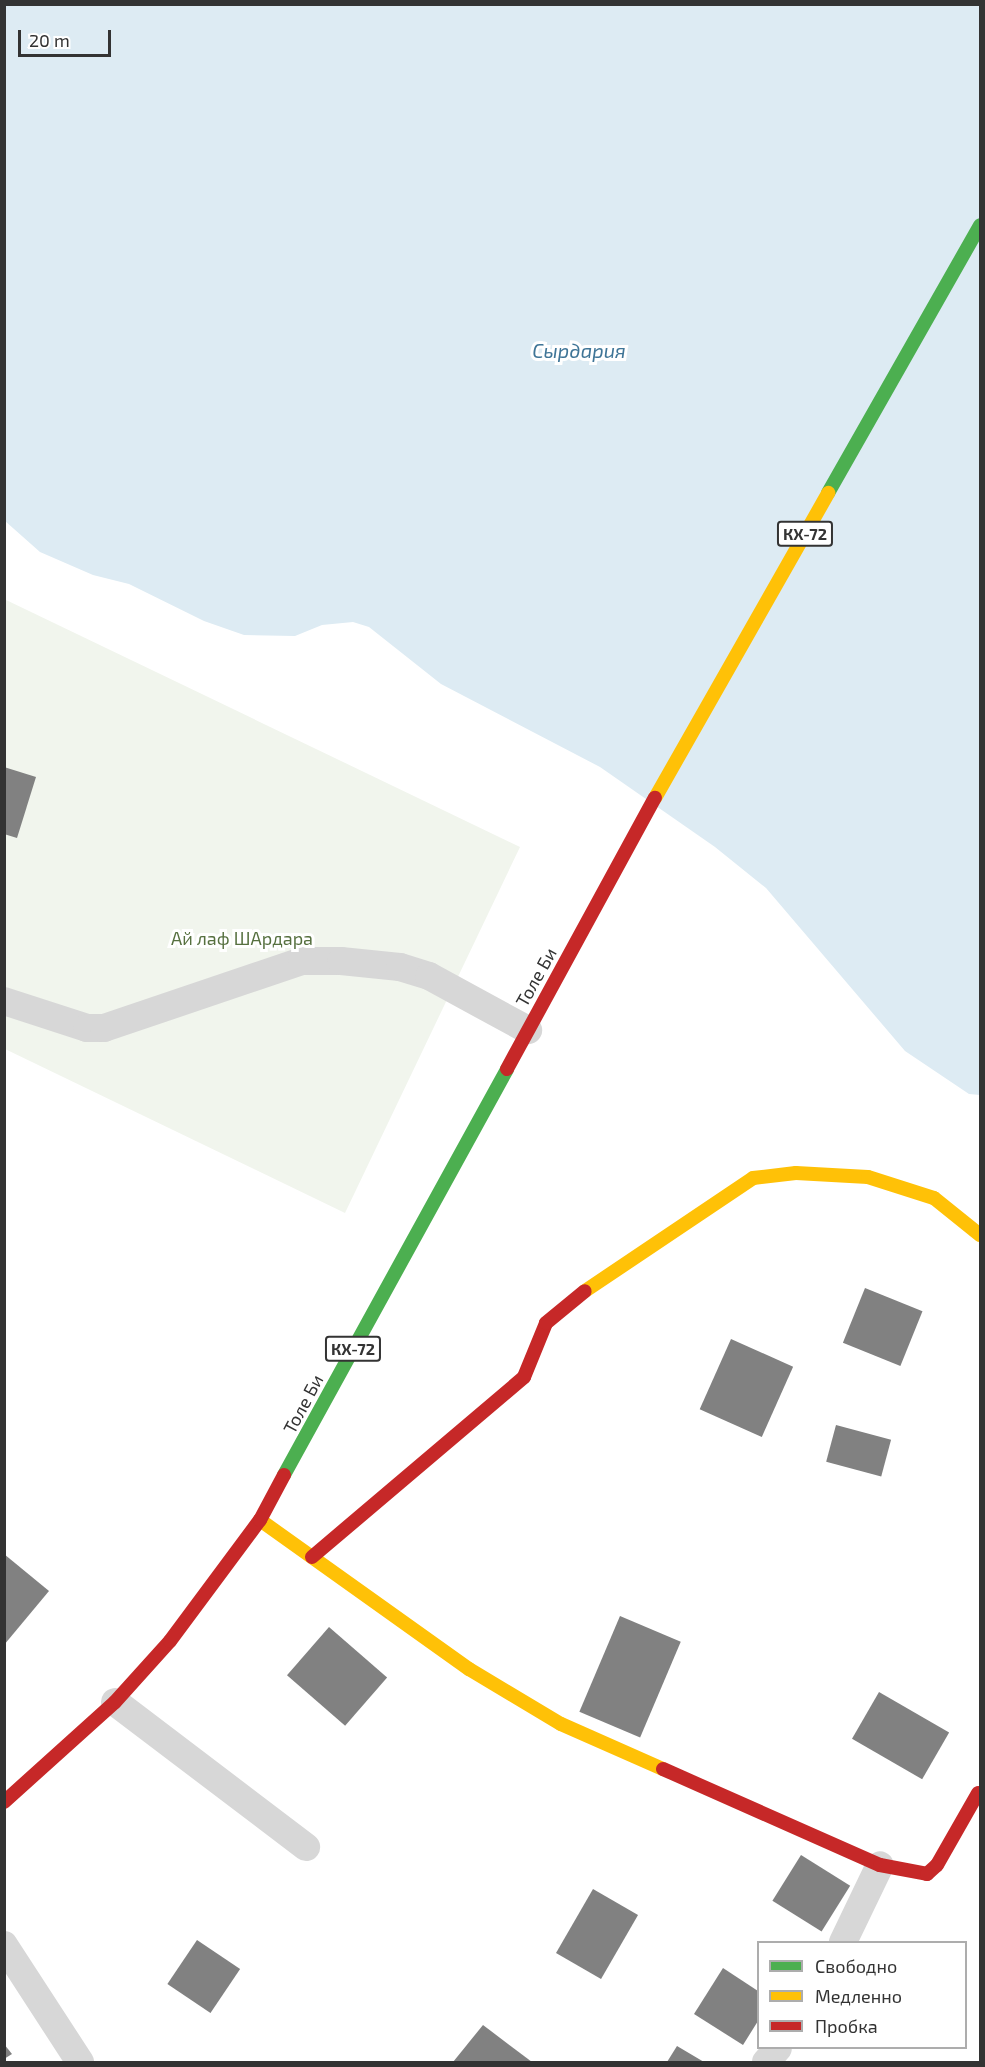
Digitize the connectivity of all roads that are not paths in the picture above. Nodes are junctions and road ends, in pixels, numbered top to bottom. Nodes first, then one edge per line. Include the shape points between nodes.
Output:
1 (981, 225) edge
2 (4, 1001) edge
3 (528, 1030) junction
4 (981, 1235) edge
5 (260, 1520) junction
6 (312, 1557) junction
7 (115, 1702) junction
8 (978, 1793) dead end
9 (4, 1802) edge
10 (306, 1847) dead end
11 (880, 1865) junction
12 (843, 1941) edge
13 (4, 1945) edge
14 (777, 2049) edge
15 (80, 2062) edge
16 (766, 2062) edge

1 - 3 main road, Толе Би / КХ-72
2 - 3 street via 87,1028 104,1028 302,961 341,961 400,967 429,976
3 - 5 main road, Толе Би / КХ-72
4 - 6 main road via 934,1198 868,1177 796,1173 753,1178 570,1301 546,1323 524,1377
5 - 6 main road
5 - 7 main road, Толе Би / КХ-72 via 170,1641
6 - 11 main road via 468,1669 561,1724
7 - 9 main road, Толе Би / КХ-72
7 - 10 street
8 - 11 main road via 937,1865 927,1874
11 - 12 street
13 - 15 street
14 - 16 street

